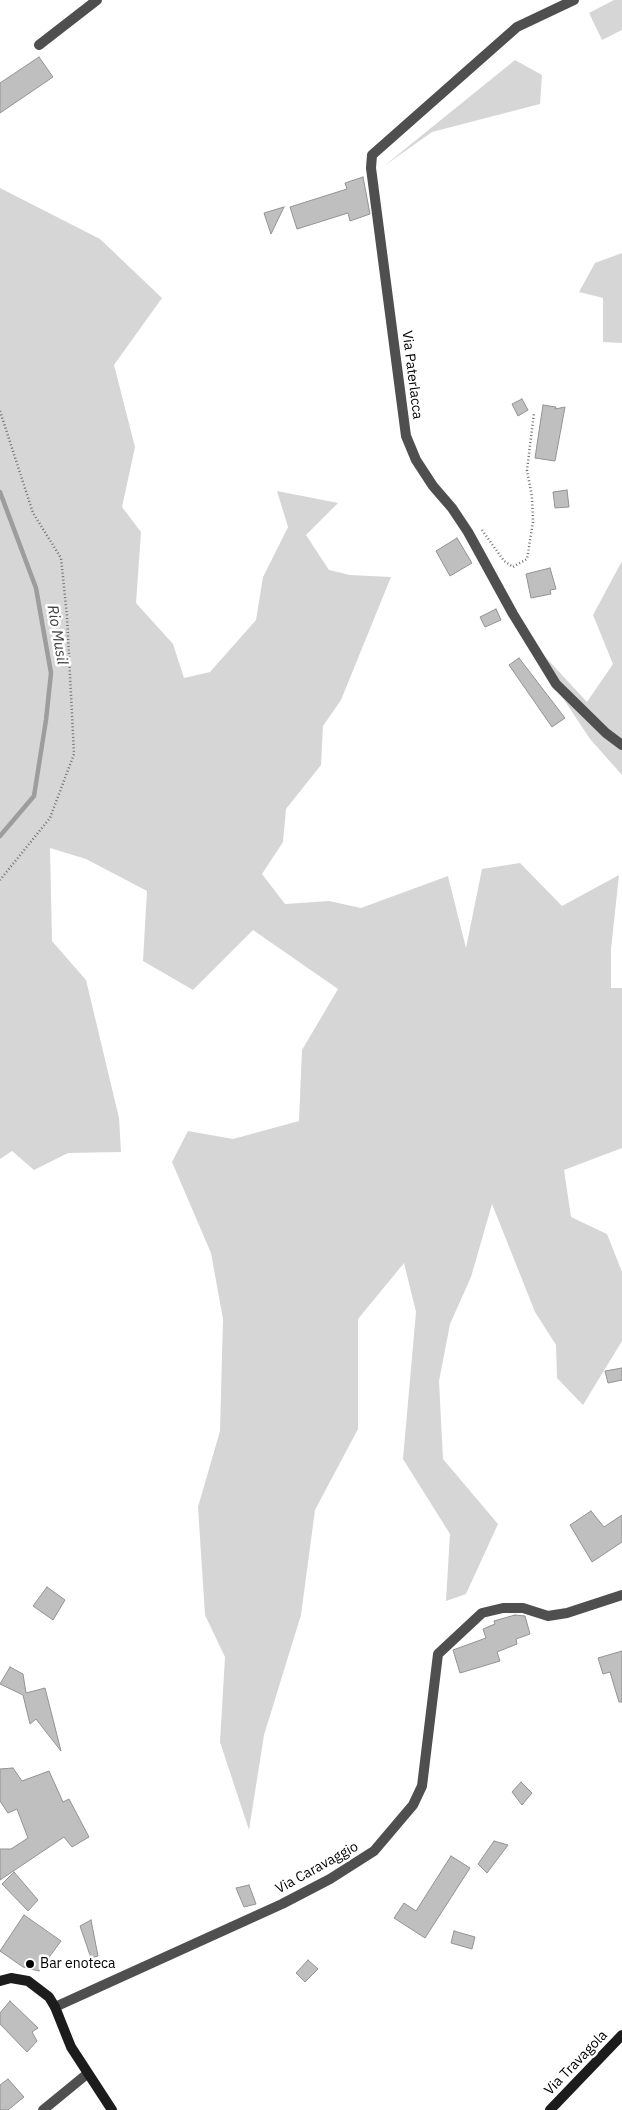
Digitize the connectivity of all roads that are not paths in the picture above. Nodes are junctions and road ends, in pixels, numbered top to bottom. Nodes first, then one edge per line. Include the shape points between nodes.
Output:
1 (97, 0) edge
2 (574, 0) edge
3 (39, 45) dead end
4 (622, 745) edge
5 (622, 1595) edge
6 (0, 1981) edge
7 (56, 2007) junction
8 (622, 2035) edge
9 (87, 2074) junction
10 (43, 2110) edge
11 (112, 2110) edge
12 (550, 2110) edge

1 - 3 street
2 - 4 street, Via Paterlacca via 518,27 372,155 371,168 406,436 416,460 468,532 556,684 606,734
5 - 7 street, Via Caravaggio via 548,1616 523,1608 482,1613 438,1654 422,1786 413,1805 374,1851 282,1904
6 - 7 street via 11,1978 33,1983
7 - 9 street via 71,2047
8 - 12 street, Via Travagola
9 - 10 street
9 - 11 street

